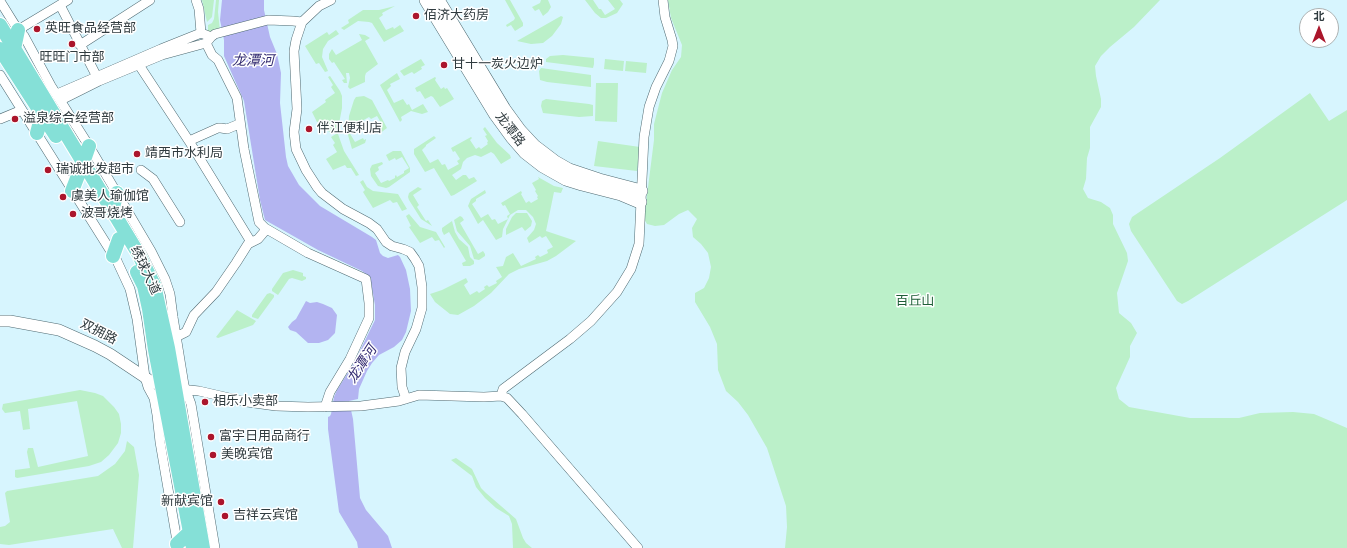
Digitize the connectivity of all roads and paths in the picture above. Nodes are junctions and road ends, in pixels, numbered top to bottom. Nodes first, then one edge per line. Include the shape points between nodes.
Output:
1 (68, 0) edge
2 (150, 0) edge
3 (196, 0) edge
4 (331, 0) edge
5 (426, 0) edge
6 (438, 0) edge
7 (663, 0) edge
8 (0, 1) edge
9 (60, 5) junction
10 (302, 22) junction
11 (0, 25) edge
12 (18, 30) junction
13 (201, 34) junction
14 (209, 40) junction
15 (80, 46) junction
16 (0, 48) edge
17 (14, 49) junction
18 (139, 64) junction
19 (0, 75) edge
20 (98, 77) junction
21 (59, 97) junction
22 (22, 110) junction
23 (42, 114) junction
24 (0, 119) edge
25 (240, 124) junction
26 (36, 133) junction
27 (189, 141) junction
28 (90, 146) junction
29 (81, 168) junction
30 (141, 170) dead end
31 (72, 191) junction
32 (117, 193) junction
33 (641, 196) junction
34 (112, 210) junction
35 (180, 222) dead end
36 (265, 228) junction
37 (119, 239) junction
38 (250, 242) junction
39 (113, 256) junction
40 (0, 321) edge
41 (176, 338) junction
42 (145, 378) junction
43 (174, 388) junction
44 (501, 396) junction
45 (406, 399) junction
46 (328, 406) junction
47 (193, 455) junction
48 (190, 532) junction
49 (178, 546) edge
50 (193, 548) edge
51 (203, 548) edge
52 (215, 548) edge
53 (638, 548) edge

1 - 9 street
2 - 15 street
3 - 13 street
4 - 10 street via 319,6
5 - 33 main road, 龙潭路 via 496,115 525,152 566,179 621,194
6 - 33 main road, 龙潭路 via 504,109 534,146 570,170
7 - 33 street via 673,46 649,107 644,137
8 - 12 street
9 - 12 street
9 - 15 street
10 - 14 street via 268,20 215,34
10 - 45 street via 294,51 297,108 294,132 299,158 317,187 331,201 369,223 392,246 410,252 419,266 422,308 401,368 402,387
11 - 17 main road, 绣球大道
12 - 17 main road
12 - 21 street
13 - 14 street
13 - 20 street
14 - 18 street
14 - 25 street via 212,55 218,60 237,98
15 - 20 street
16 - 23 main road, 绣球大道
17 - 29 main road, 绣球大道
18 - 21 street
18 - 27 street
19 - 22 street
20 - 21 street
21 - 28 street
22 - 24 street
22 - 26 street
23 - 26 main road
23 - 29 main road, 绣球大道
25 - 27 street via 227,129 218,128
25 - 36 street via 258,218
26 - 31 street
27 - 38 street
28 - 29 main road
28 - 32 street
29 - 31 main road
29 - 34 main road, 绣球大道
29 - 37 main road, 绣球大道
30 - 35 street via 153,179
31 - 39 street
32 - 34 main road
32 - 41 street via 158,262 165,279 170,294
33 - 44 street via 638,244 628,276 617,292 591,321 503,389
34 - 43 main road, 绣球大道 via 154,285
36 - 38 street via 258,239
36 - 46 street via 312,255 366,279 369,318 350,359 330,392
37 - 39 main road
37 - 43 main road, 绣球大道 via 144,286
38 - 41 street via 216,292 194,315 186,332
39 - 42 street via 132,293
40 - 42 street, 双拥路 via 38,325 66,332 110,354
41 - 43 street
42 - 43 street, 双拥路
42 - 49 street via 154,398
43 - 46 street via 276,406
43 - 47 main road, 绣球大道
43 - 48 main road, 绣球大道
44 - 45 street via 419,395
44 - 53 street via 507,398 522,414
45 - 46 street via 353,406
47 - 51 main road, 绣球大道
47 - 52 street
48 - 49 main road
48 - 50 main road, 绣球大道

